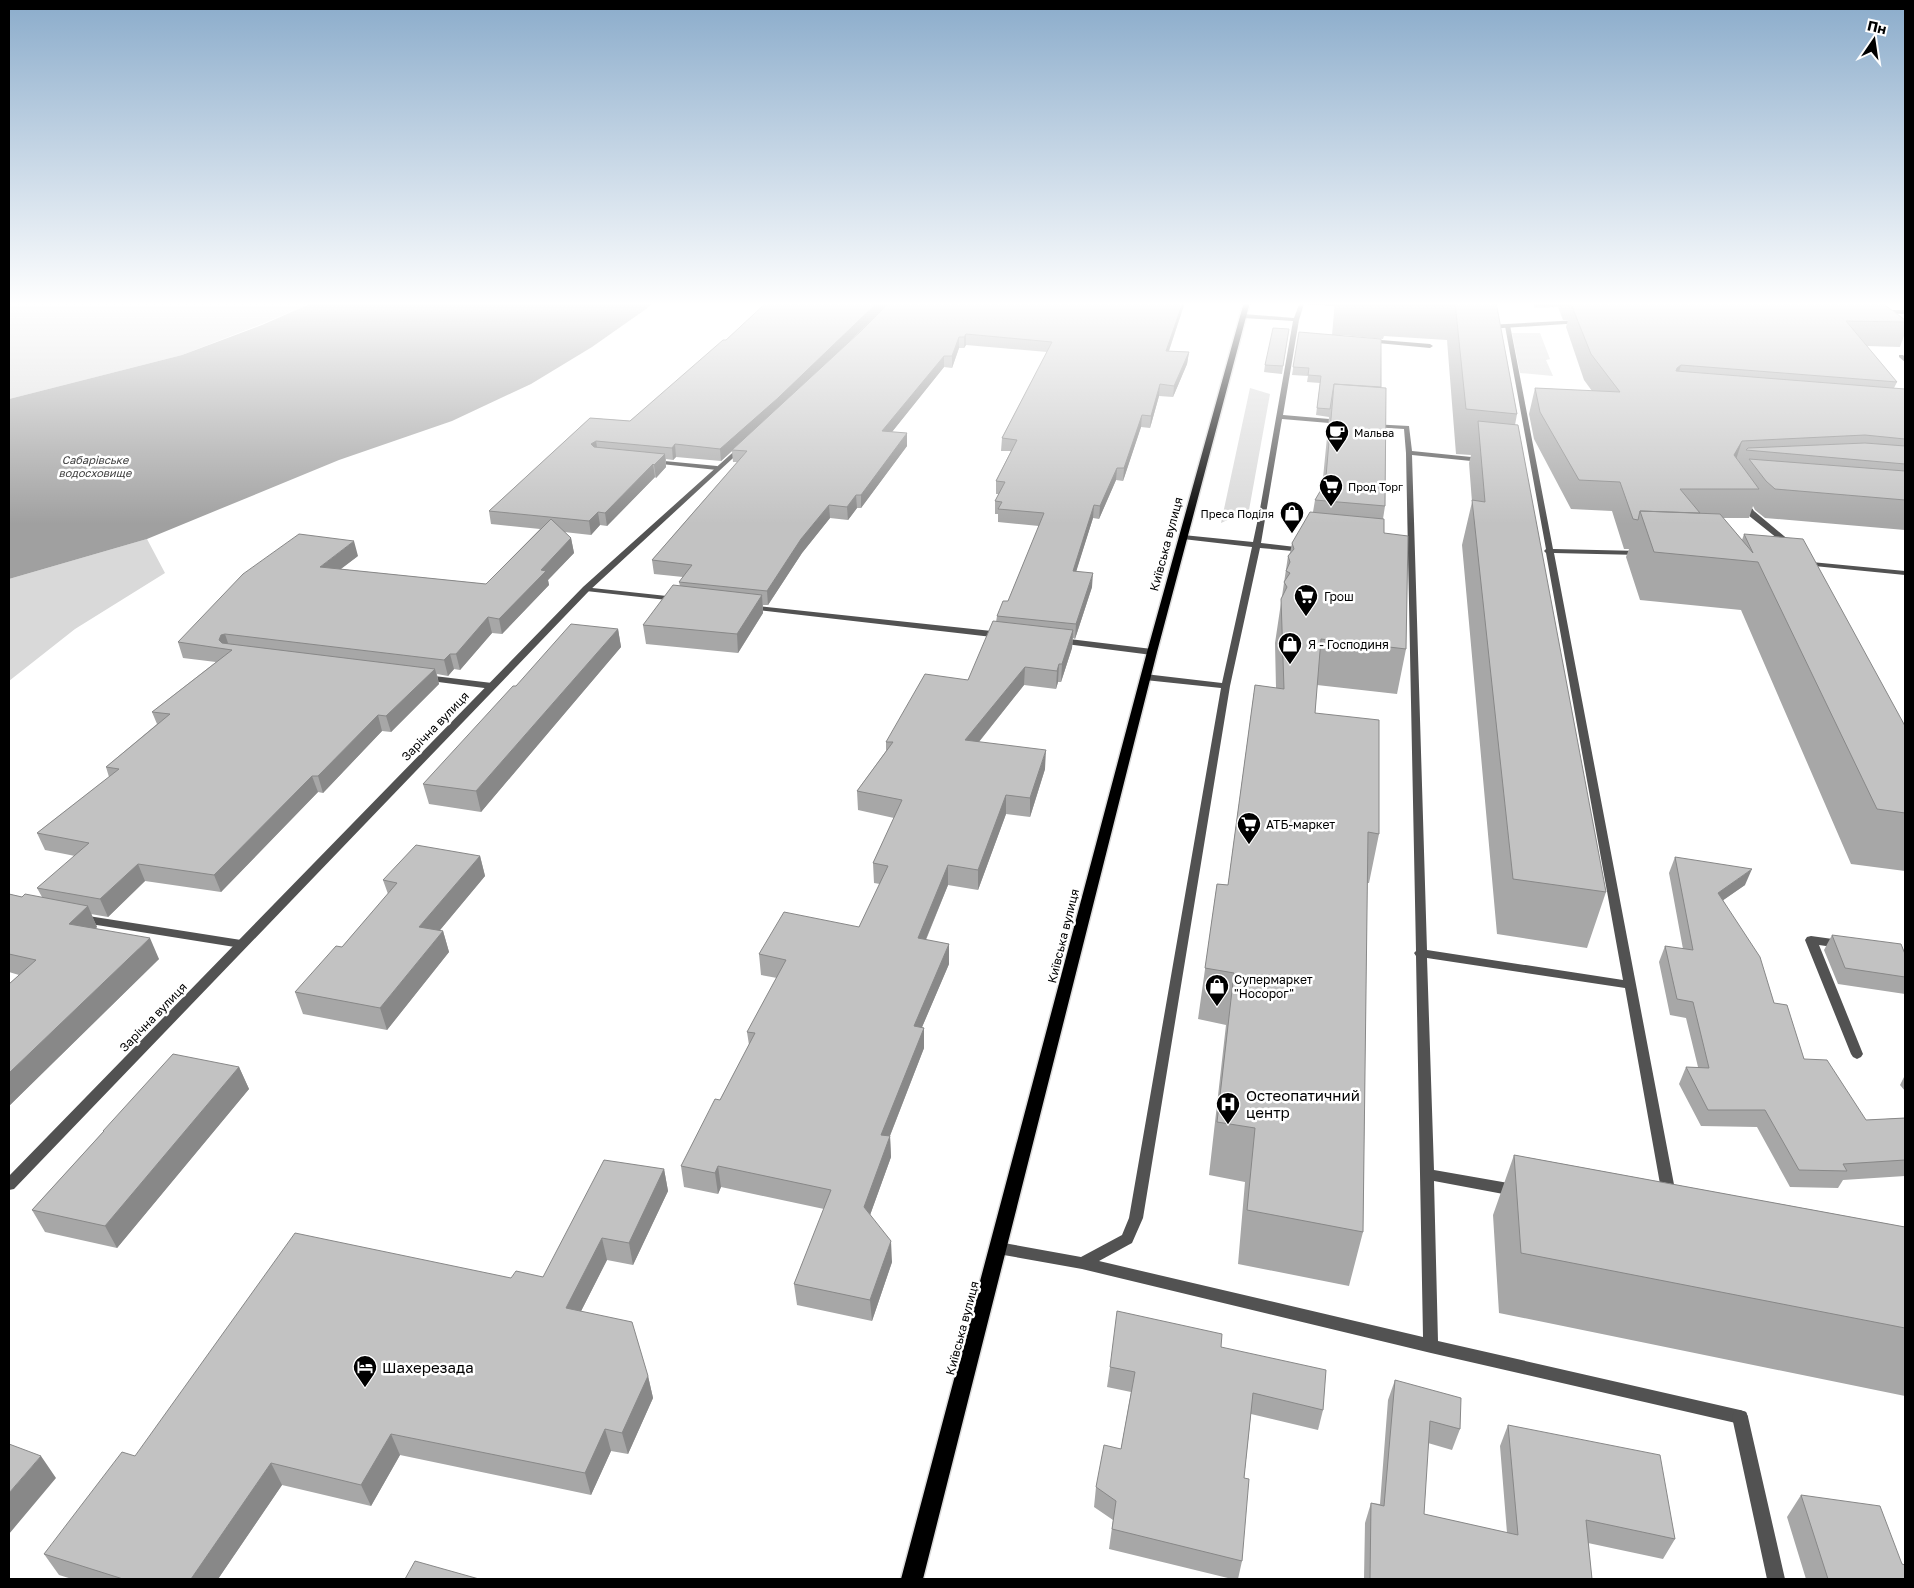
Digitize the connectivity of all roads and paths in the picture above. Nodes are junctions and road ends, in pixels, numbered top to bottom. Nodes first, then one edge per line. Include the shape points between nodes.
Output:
1 (1227, 376) edge
2 (1286, 376) edge
3 (1515, 376) edge
4 (1279, 417) junction
5 (1350, 423) edge
6 (1369, 424) edge
7 (746, 442) edge
8 (1409, 453) junction
9 (644, 461) edge
10 (1495, 461) edge
11 (718, 468) junction
12 (1740, 498) edge
13 (1183, 537) junction
14 (1257, 545) junction
15 (1776, 550) edge
16 (1315, 551) edge
17 (1548, 551) junction
18 (1653, 553) edge
19 (1790, 562) edge
20 (1905, 573) edge
21 (586, 589) junction
22 (685, 600) edge
23 (744, 607) edge
24 (1010, 636) edge
25 (1049, 640) edge
26 (1152, 652) junction
27 (414, 677) edge
28 (1145, 677) junction
29 (492, 686) junction
30 (1226, 686) junction
31 (68, 916) edge
32 (241, 944) junction
33 (1849, 945) edge
34 (1420, 953) junction
35 (1629, 985) junction
36 (1857, 1054) dead end
37 (1427, 1174) junction
38 (9, 1185) edge
39 (1522, 1191) edge
40 (1671, 1210) edge
41 (998, 1248) junction
42 (1082, 1263) junction
43 (1431, 1346) junction
44 (912, 1579) edge
45 (1776, 1579) edge

1 - 13 main road, Київська вулиця
2 - 4 street
3 - 17 street via 1528,464
4 - 5 street
4 - 14 street
6 - 8 street via 1407,428
7 - 11 street, Зарічна вулиця
8 - 10 street
8 - 34 street via 1407,560
9 - 11 street
11 - 21 street, Зарічна вулиця
12 - 15 street via 1751,513 1787,543 1785,548
13 - 14 street
13 - 26 main road, Київська вулиця
14 - 16 street
14 - 30 street
17 - 18 street
17 - 35 street
19 - 20 street
21 - 22 street
21 - 29 street, Зарічна вулиця
23 - 24 street
25 - 26 street
26 - 28 main road, Київська вулиця
27 - 29 street
28 - 30 street
28 - 41 main road, Київська вулиця
29 - 32 street, Зарічна вулиця
30 - 42 street via 1136,1218 1126,1240
31 - 32 street
32 - 38 street, Зарічна вулиця
33 - 36 street via 1811,940
34 - 35 street
34 - 37 street
35 - 40 street
37 - 39 street
37 - 43 street
41 - 42 street
41 - 44 main road, Київська вулиця
42 - 43 street
43 - 45 street via 1740,1417

